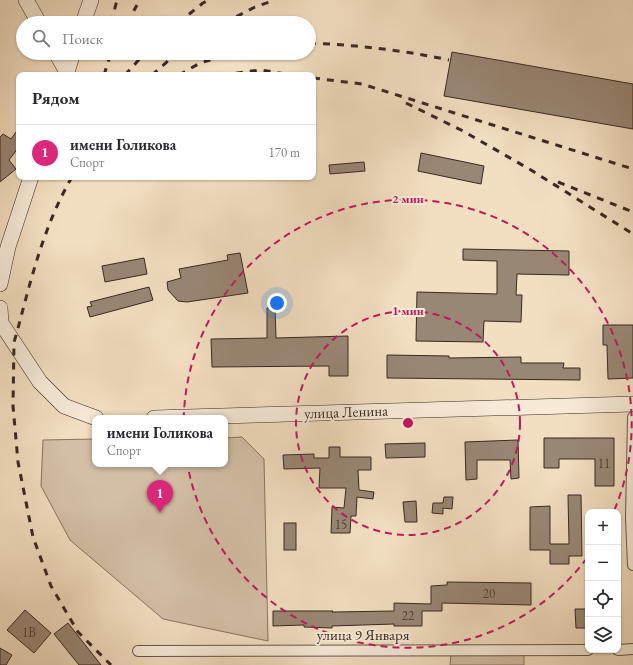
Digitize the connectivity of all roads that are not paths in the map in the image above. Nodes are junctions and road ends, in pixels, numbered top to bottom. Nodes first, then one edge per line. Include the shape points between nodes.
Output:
1 (26, 0) edge
2 (91, 0) edge
3 (35, 16) edge
4 (85, 16) edge
5 (60, 60) edge
6 (71, 60) edge
7 (66, 72) edge
8 (66, 72) edge
9 (30, 180) edge
10 (4, 251) edge
11 (0, 284) edge
12 (0, 308) edge
13 (633, 404) edge
14 (92, 416) edge
15 (228, 416) edge
16 (633, 417) edge
17 (633, 565) edge
18 (585, 650) edge
19 (621, 650) edge
20 (633, 650) edge
21 (138, 651) dead end

1 - 3 street
2 - 4 street
5 - 7 street
6 - 8 street
9 - 10 street
10 - 11 street
12 - 14 street via 1,323 40,382 64,406
13 - 15 street, улица Ленина
16 - 17 street
18 - 21 street, улица 9 Января
19 - 20 street

